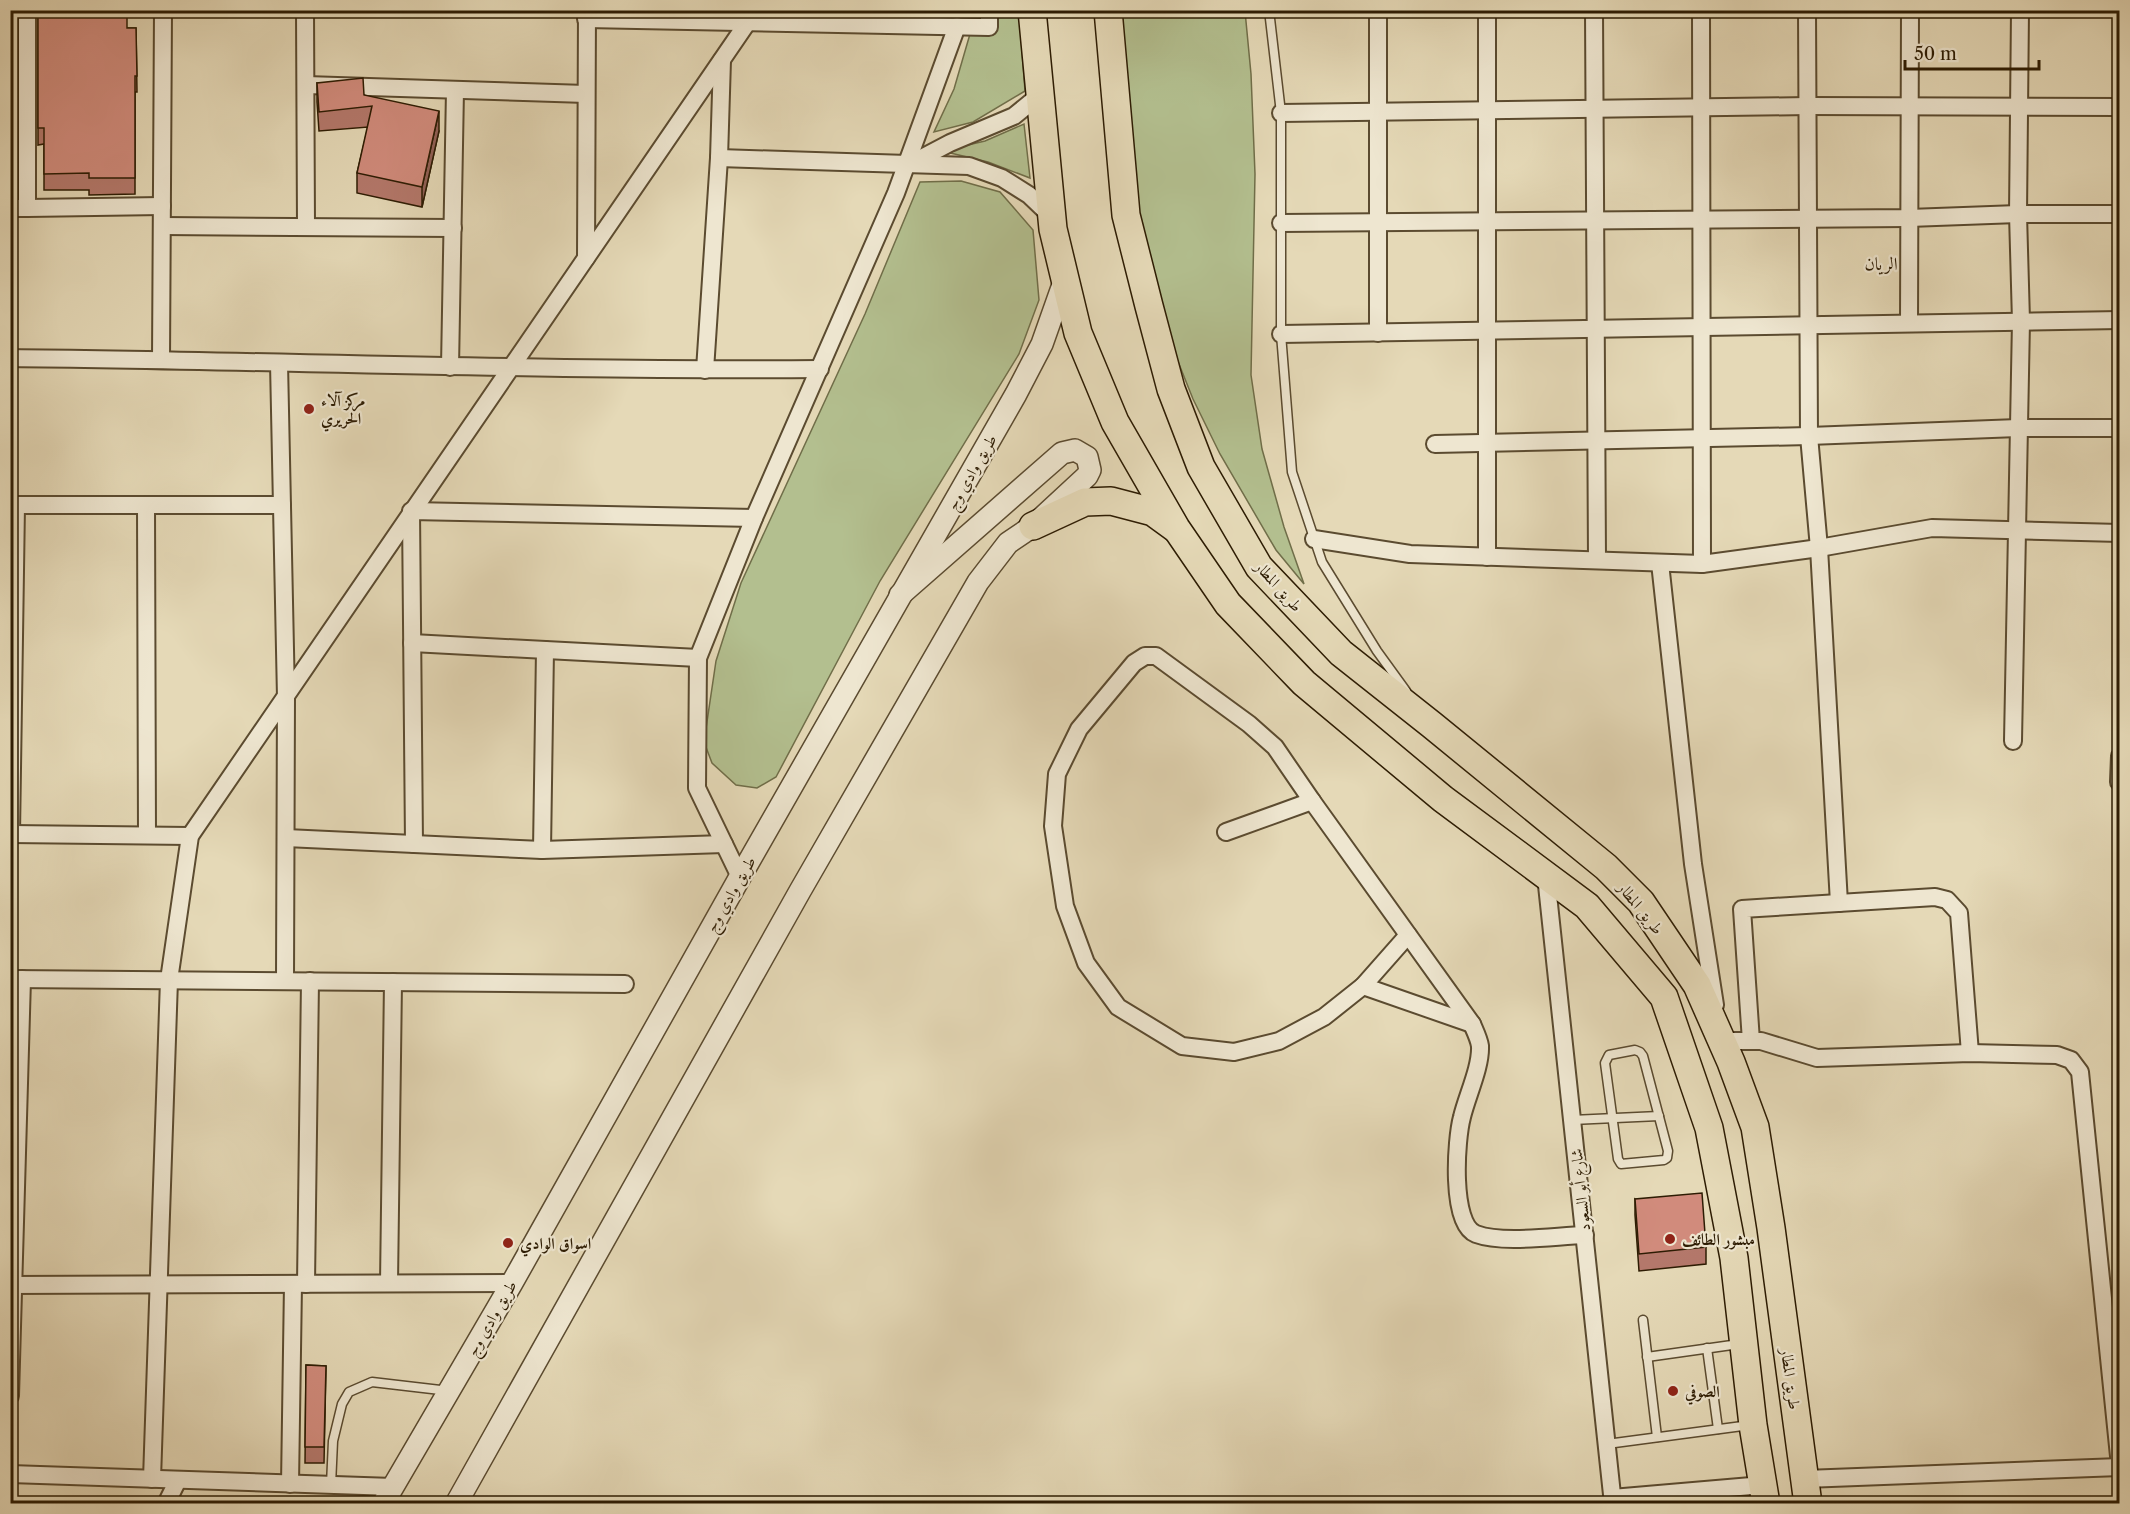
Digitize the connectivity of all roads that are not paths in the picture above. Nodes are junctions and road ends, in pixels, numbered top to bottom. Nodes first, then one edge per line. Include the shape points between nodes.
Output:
1 (27, 10) edge
2 (163, 10) edge
3 (305, 10) edge
4 (989, 10) edge
5 (1032, 10) edge
6 (1108, 10) edge
7 (1269, 10) edge
8 (1378, 10) edge
9 (1487, 10) edge
10 (1594, 10) edge
11 (1701, 10) edge
12 (1808, 10) edge
13 (1910, 10) edge
14 (2020, 10) edge
15 (586, 15) edge
16 (753, 16) edge
17 (957, 26) junction
18 (722, 60) junction
19 (19, 81) edge
20 (306, 85) junction
21 (455, 90) junction
22 (585, 94) junction
23 (1041, 94) junction
24 (1808, 106) junction
25 (1701, 107) junction
26 (1909, 107) junction
27 (2021, 107) junction
28 (2120, 108) edge
29 (1594, 109) junction
30 (1487, 110) junction
31 (1378, 112) junction
32 (1281, 113) junction
33 (718, 158) junction
34 (907, 166) junction
35 (162, 206) junction
36 (19, 208) edge
37 (2018, 214) junction
38 (2120, 214) edge
39 (1052, 217) junction
40 (1909, 218) junction
41 (1809, 219) junction
42 (1595, 220) junction
43 (1702, 220) junction
44 (1487, 221) junction
45 (1378, 222) junction
46 (1281, 223) junction
47 (162, 226) junction
48 (306, 227) junction
49 (453, 228) junction
50 (586, 258) junction
51 (1065, 279) junction
52 (2120, 320) edge
53 (2021, 321) junction
54 (1909, 323) junction
55 (1809, 325) junction
56 (1702, 327) junction
57 (1596, 328) junction
58 (1487, 331) junction
59 (1378, 333) junction
60 (1281, 334) junction
61 (10, 358) edge
62 (161, 360) junction
63 (279, 363) junction
64 (450, 367) junction
65 (510, 368) junction
66 (820, 369) junction
67 (705, 370) junction
68 (2018, 428) junction
69 (2120, 428) edge
70 (1809, 436) junction
71 (1702, 438) junction
72 (1597, 440) junction
73 (1487, 443) junction
74 (1435, 444) dead end
75 (13, 505) edge
76 (146, 505) junction
77 (282, 505) junction
78 (411, 512) junction
79 (754, 518) junction
80 (1033, 525) junction
81 (1176, 528) junction
82 (2017, 530) junction
83 (2120, 533) edge
84 (1314, 539) junction
85 (1819, 548) junction
86 (1487, 557) junction
87 (1597, 560) junction
88 (1660, 563) junction
89 (1702, 564) junction
90 (900, 596) junction
91 (412, 643) junction
92 (545, 650) junction
93 (698, 658) junction
94 (286, 697) junction
95 (1432, 725) junction
96 (2013, 741) dead end
97 (2120, 756) edge
98 (2119, 782) edge
99 (1312, 801) junction
100 (1226, 832) dead end
101 (11, 834) edge
102 (147, 835) junction
103 (190, 836) junction
104 (286, 838) junction
105 (414, 844) junction
106 (724, 844) junction
107 (542, 850) junction
108 (1546, 876) junction
109 (740, 877) junction
110 (1839, 903) junction
111 (1408, 935) junction
112 (16, 979) edge
113 (169, 980) junction
114 (285, 981) junction
115 (310, 981) junction
116 (393, 982) junction
117 (625, 984) dead end
118 (1363, 986) junction
119 (1472, 1024) junction
120 (1720, 1036) junction
121 (1752, 1041) junction
122 (1970, 1053) junction
123 (1659, 1116) junction
124 (1612, 1118) junction
125 (1572, 1120) junction
126 (1585, 1235) junction
127 (512, 1283) junction
128 (159, 1284) junction
129 (300, 1284) junction
130 (389, 1284) junction
131 (12, 1285) edge
132 (1643, 1320) dead end
133 (1744, 1343) junction
134 (1707, 1348) junction
135 (1647, 1357) junction
136 (449, 1391) junction
137 (10, 1396) edge
138 (1753, 1425) junction
139 (1718, 1429) junction
140 (1657, 1437) junction
141 (1607, 1444) junction
142 (2120, 1467) edge
143 (10, 1474) edge
144 (152, 1479) junction
145 (178, 1480) junction
146 (290, 1484) junction
147 (331, 1485) junction
148 (1807, 1491) edge
149 (1764, 1494) edge
150 (388, 1495) edge
151 (1613, 1501) edge
152 (166, 1503) edge
153 (456, 1503) edge

1 - 19 street
2 - 35 street
3 - 20 street
4 - 17 street via 989,27
5 - 23 main road
6 - 95 main road, طريق المطار via 1126,215 1172,389 1201,467 1259,567 1341,653
7 - 32 lane
8 - 31 street
9 - 30 street
10 - 29 street
11 - 25 street
12 - 24 street
13 - 26 street
14 - 27 street
15 - 16 street
15 - 22 street
16 - 17 street
16 - 18 street
17 - 34 street
18 - 33 street
18 - 50 street
19 - 36 street
20 - 21 street
20 - 48 street
21 - 22 street
21 - 49 street
22 - 50 street
23 - 34 street via 1014,116
23 - 39 main road
24 - 25 street
24 - 26 street
24 - 41 street
25 - 29 street
25 - 43 street
26 - 27 street
26 - 40 street
27 - 28 street
27 - 37 street
29 - 30 street
29 - 42 street
30 - 31 street
30 - 44 street
31 - 32 street
31 - 45 street
32 - 46 lane
33 - 34 street
33 - 67 street
34 - 39 street via 969,166 1002,178 1029,195
34 - 66 street
35 - 36 street
35 - 47 street
37 - 38 street
37 - 40 street
37 - 53 street
39 - 51 main road
40 - 41 street
40 - 54 street
41 - 43 street
41 - 55 street
42 - 43 street
42 - 44 street
42 - 57 street
43 - 56 street
44 - 45 street
44 - 58 street
45 - 46 street
45 - 59 street
46 - 60 lane
47 - 48 street
47 - 62 street
48 - 49 street
49 - 64 street
50 - 65 street
51 - 81 main road via 1078,333 1115,422
51 - 90 street, طريق وادي وج via 1042,344
52 - 53 street
53 - 54 street
53 - 68 street
54 - 55 street
55 - 56 street
55 - 70 street
56 - 57 street
56 - 71 street
57 - 58 street
57 - 72 street
58 - 59 street
58 - 73 street
59 - 60 street
60 - 84 lane via 1292,472
61 - 62 street
62 - 63 street
63 - 64 street
63 - 77 street
64 - 65 street
65 - 67 street
65 - 78 street
66 - 67 street
66 - 79 street
68 - 69 street
68 - 70 street
68 - 82 street
70 - 71 street
70 - 85 street
71 - 72 street
71 - 89 street
72 - 73 street
72 - 87 street
73 - 74 street
73 - 86 street
75 - 76 street
75 - 101 street
76 - 77 street
76 - 102 street
77 - 94 street
78 - 79 street
78 - 91 street
78 - 94 street
79 - 93 street
80 - 81 main road via 1085,502 1111,501 1153,512
80 - 90 street via 1087,476 1089,463 1082,452 1062,453
80 - 153 street via 1008,543 978,582 943,641
81 - 108 main road via 1228,604 1304,683 1443,799
82 - 83 street
82 - 85 street via 1932,528
82 - 96 street
84 - 86 street via 1410,554
84 - 95 lane via 1322,562 1377,651
85 - 89 street
85 - 110 street
86 - 87 street
87 - 88 street
88 - 89 street
88 - 120 street via 1694,864
90 - 109 street, طريق وادي وج
91 - 92 street
91 - 105 street
92 - 93 street
92 - 107 street
93 - 106 street via 697,788
94 - 103 street
94 - 104 street
95 - 120 main road, طريق المطار via 1606,867 1641,903 1697,985
97 - 98 street
99 - 100 street
99 - 111 street
99 - 118 street via 1275,747 1249,724 1156,656 1145,656 1134,663 1079,729 1056,774 1053,826 1065,906 1086,963 1118,1007 1182,1046 1234,1052 1279,1041 1324,1017
101 - 102 street
102 - 103 street
103 - 113 street
104 - 105 street
104 - 114 street
105 - 107 street
106 - 107 street
106 - 109 street
108 - 125 street, شارع أبو السعود
108 - 133 main road via 1587,906 1664,997 1709,1128 1734,1258
109 - 127 street, طريق وادي وج
110 - 121 street via 1743,909
110 - 122 street via 1935,897 1947,900 1959,913
111 - 118 street
111 - 119 street
112 - 113 street
112 - 131 street
113 - 114 street
113 - 128 street
114 - 115 street
115 - 116 street
115 - 129 street
116 - 117 street
116 - 130 street
118 - 119 street
119 - 126 street via 1480,1045 1461,1119 1457,1152 1458,1198 1463,1219 1472,1233 1492,1239
120 - 121 street
120 - 148 main road, طريق المطار via 1755,1127
121 - 122 street via 1817,1058
122 - 142 street via 2057,1054 2071,1060 2079,1072
123 - 124 lane
123 - 124 lane via 1667,1158 1627,1164 1618,1159
123 - 124 lane via 1643,1056 1635,1050 1606,1059
124 - 125 lane
125 - 126 street, شارع أبو السعود
126 - 141 street, شارع أبو السعود
127 - 130 street
127 - 136 street, طريق وادي وج
128 - 129 street
128 - 131 street
128 - 144 street
129 - 130 street
129 - 146 street
131 - 137 street
132 - 135 lane
133 - 134 lane
133 - 138 main road
134 - 135 lane
134 - 139 lane
135 - 140 lane
136 - 147 lane via 372,1382 349,1392 333,1441
136 - 150 street, طريق وادي وج
138 - 139 lane
138 - 149 main road
139 - 140 lane
140 - 141 lane
141 - 151 street, شارع أبو السعود
142 - 148 street
143 - 144 street
144 - 145 street
145 - 146 street
145 - 152 street
146 - 147 street
147 - 150 street
149 - 151 street

